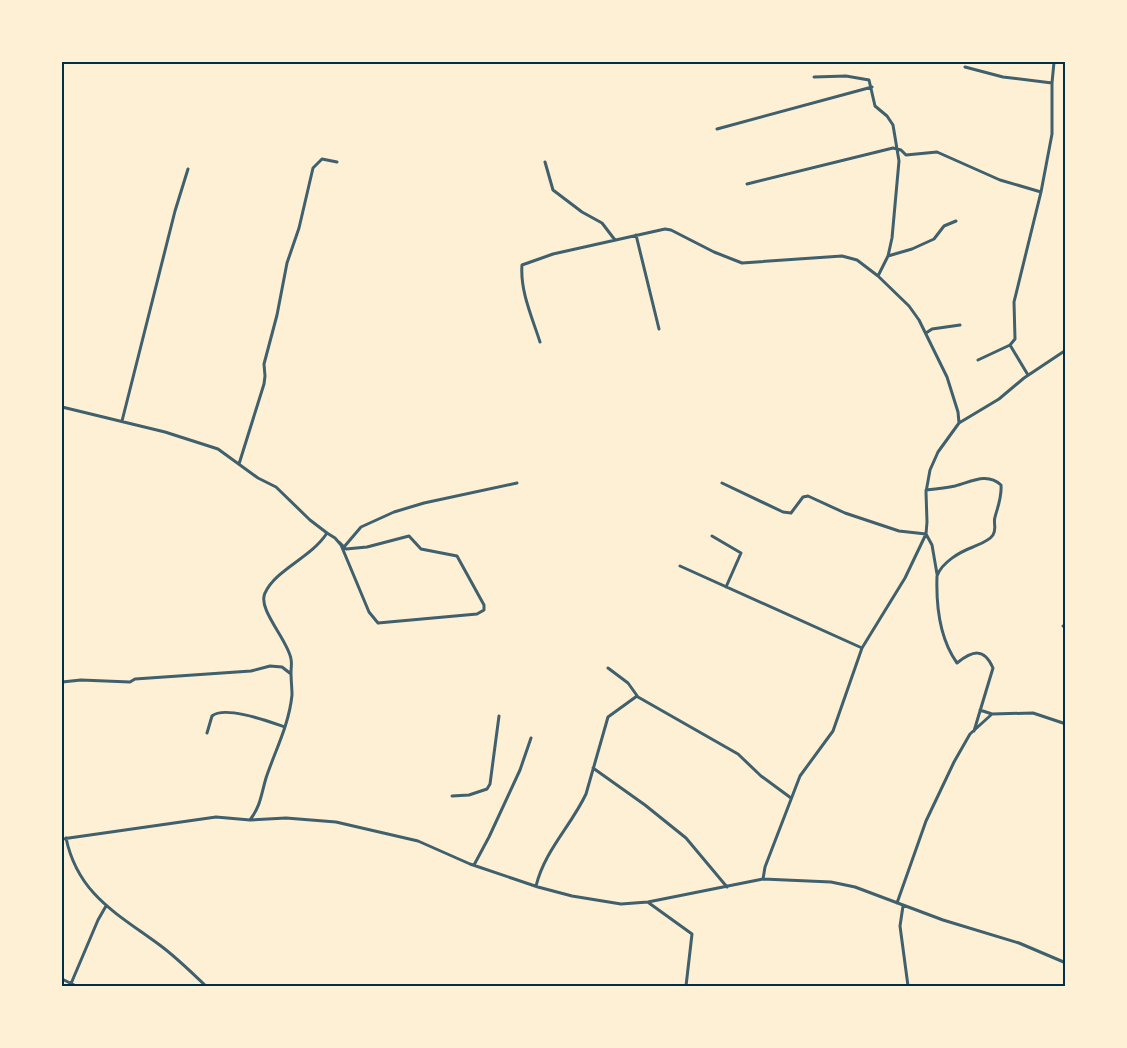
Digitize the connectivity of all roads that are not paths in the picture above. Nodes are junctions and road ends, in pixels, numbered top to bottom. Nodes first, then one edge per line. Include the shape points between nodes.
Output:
1 (1054, 62) edge
2 (965, 67) dead end
3 (814, 77) dead end
4 (1052, 83) junction
5 (872, 87) junction
6 (717, 129) dead end
7 (898, 149) junction
8 (337, 162) dead end
9 (545, 162) dead end
10 (188, 169) dead end
11 (747, 184) dead end
12 (1041, 192) junction
13 (956, 222) dead end
14 (636, 235) junction
15 (615, 240) junction
16 (888, 255) junction
17 (878, 276) junction
18 (960, 325) dead end
19 (659, 329) dead end
20 (926, 333) junction
21 (540, 342) dead end
22 (1010, 345) junction
23 (1065, 350) edge
24 (978, 360) dead end
25 (1028, 375) junction
26 (62, 407) edge
27 (958, 412) junction
28 (968, 416) junction
29 (122, 421) junction
30 (958, 423) junction
31 (239, 464) junction
32 (517, 483) dead end
33 (722, 483) dead end
34 (926, 490) junction
35 (327, 533) junction
36 (926, 534) junction
37 (712, 536) dead end
38 (339, 543) junction
39 (344, 547) junction
40 (680, 566) dead end
41 (937, 576) junction
42 (726, 587) junction
43 (862, 648) junction
44 (608, 668) dead end
45 (291, 674) junction
46 (62, 682) edge
47 (637, 696) junction
48 (980, 710) junction
49 (992, 714) junction
50 (499, 716) dead end
51 (1065, 724) edge
52 (285, 727) junction
53 (974, 731) junction
54 (207, 733) dead end
55 (531, 738) dead end
56 (593, 768) junction
57 (452, 796) dead end
58 (790, 798) junction
59 (250, 820) junction
60 (64, 838) edge
61 (474, 865) junction
62 (763, 879) junction
63 (536, 885) junction
64 (727, 887) junction
65 (648, 902) junction
66 (897, 903) junction
67 (106, 906) junction
68 (903, 906) junction
69 (1065, 963) edge
70 (62, 979) edge
71 (71, 985) edge
72 (205, 986) edge
73 (76, 987) edge
74 (686, 987) edge
75 (908, 987) edge

1 - 4 street
2 - 4 street
3 - 5 street via 853,76 869,80
4 - 12 street via 1052,134
5 - 6 street
5 - 7 street via 875,106 891,122
7 - 11 street
7 - 12 street via 906,155 937,153 1000,180
7 - 16 street via 899,176
8 - 31 street via 322,159 313,168 264,364 264,384
9 - 15 street via 553,190 602,223
10 - 29 street
12 - 22 street via 1014,302 1015,339
13 - 16 street via 912,249
14 - 15 street
14 - 17 street via 671,230 742,263 842,256 857,260
14 - 19 street
15 - 21 street via 522,265 521,277
16 - 17 street
17 - 20 street via 909,306
18 - 20 street
20 - 27 street
22 - 24 street
22 - 25 street
23 - 25 street
25 - 28 street via 999,399
26 - 29 street
27 - 28 street
27 - 30 street
28 - 30 street
29 - 31 street via 207,444
30 - 34 street via 938,452
31 - 35 street via 276,487
32 - 39 street via 394,512 361,527
33 - 36 street via 783,512 791,513 808,496 899,531
34 - 36 street
34 - 41 street via 982,478 1001,484 992,537 953,558
35 - 38 street
35 - 45 street via 319,546 278,576 264,593 269,616 289,647
36 - 41 street via 932,545
36 - 43 street via 905,578
37 - 42 street via 741,553
38 - 39 street
38 - 39 street via 369,612 378,623 477,614 484,610 457,556 421,549 409,536 367,547
40 - 42 street
41 - 48 street via 940,617 951,655 957,663 980,653 986,655 993,668
42 - 43 street
43 - 58 street via 832,731 804,768
44 - 47 street via 624,679
45 - 46 street via 270,666 130,682
45 - 52 street via 292,696
47 - 56 street via 608,717
47 - 58 street via 738,754
48 - 49 street
48 - 53 street
49 - 51 street via 1033,713
49 - 53 street
50 - 57 street via 490,784 487,789
52 - 54 street via 255,717 218,713 212,716
52 - 59 street via 260,806
53 - 66 street via 954,762 931,812
55 - 61 street via 520,770
56 - 63 street via 580,806 548,852
56 - 64 street via 686,838
58 - 62 street
59 - 60 street via 216,817
59 - 61 street via 336,822 418,841
60 - 67 street via 74,866
61 - 63 street
62 - 64 street
62 - 66 street via 831,882
63 - 65 street via 607,903
64 - 65 street
65 - 74 street via 692,934
66 - 68 street
67 - 71 street
67 - 72 street via 186,966
68 - 69 street via 1019,943
68 - 75 street via 900,926
70 - 71 street
71 - 73 street

